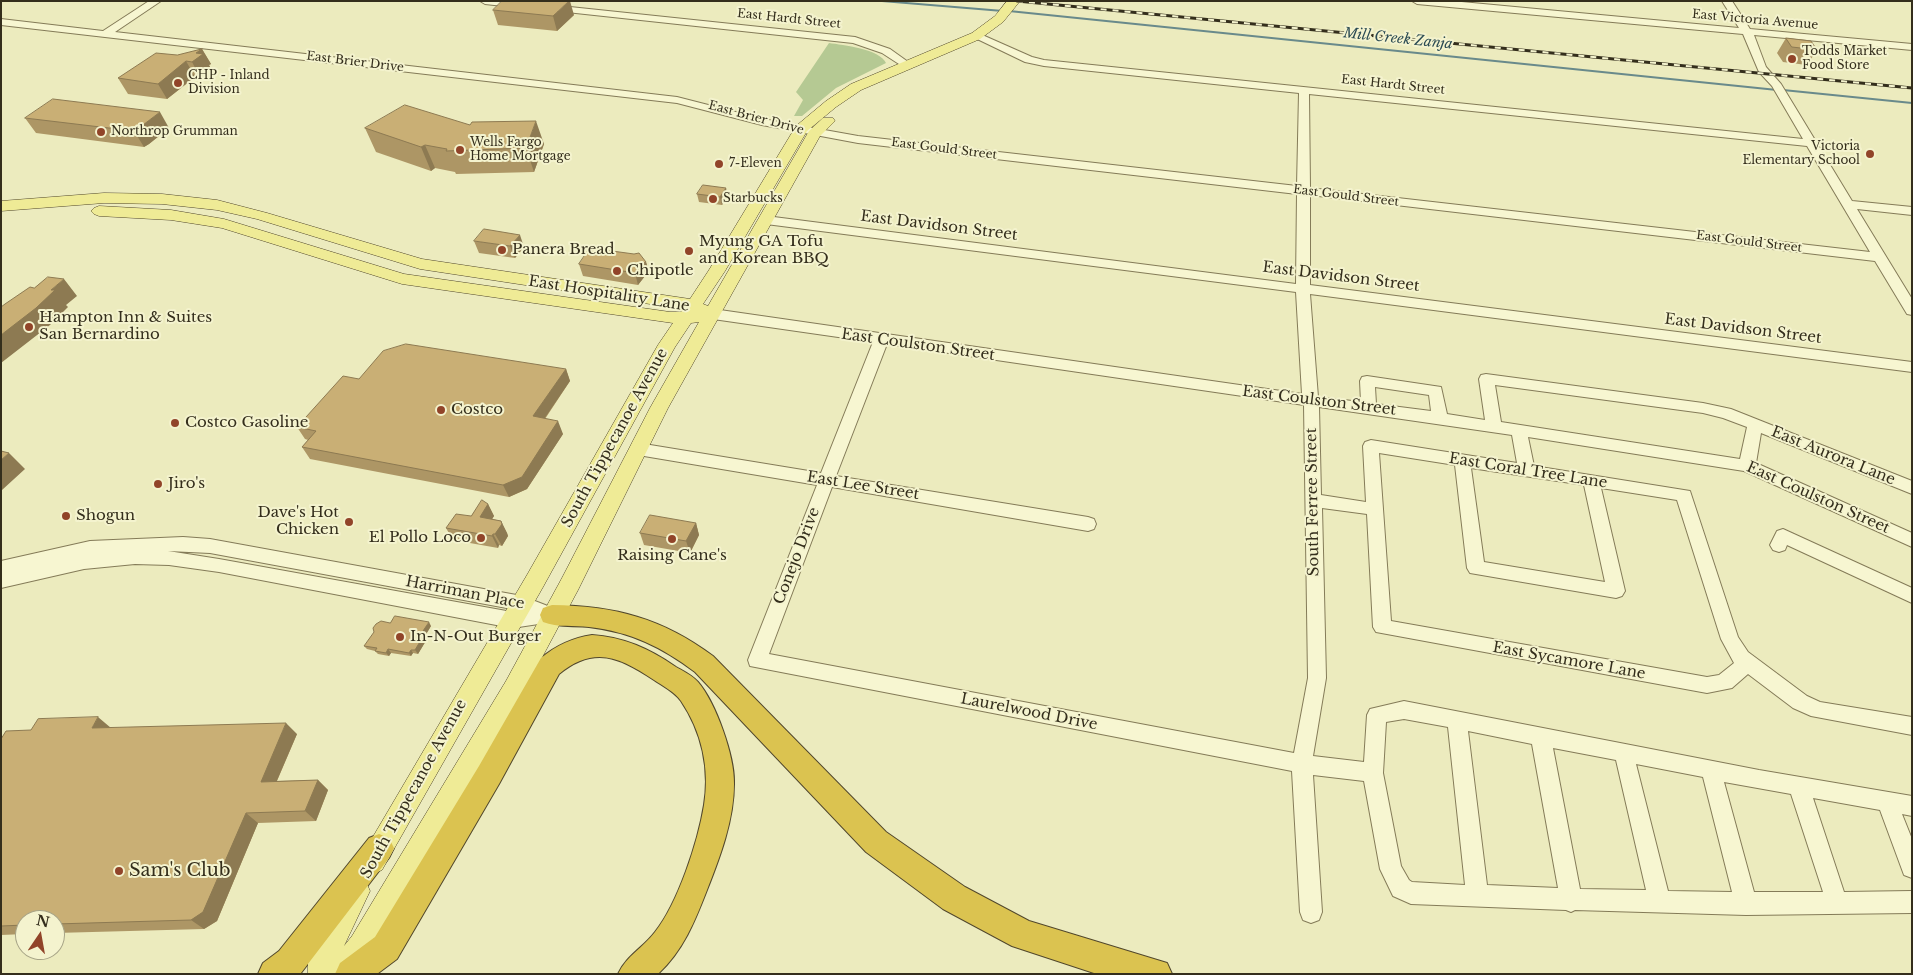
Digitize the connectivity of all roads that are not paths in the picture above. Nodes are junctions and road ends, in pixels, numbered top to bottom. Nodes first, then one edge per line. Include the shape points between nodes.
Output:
1 (156, 1) edge
2 (484, 1) edge
3 (1417, 1) edge
4 (1727, 1) edge
5 (1018, 7) edge
6 (1, 22) edge
7 (1, 28) edge
8 (1745, 32) junction
9 (101, 36) junction
10 (981, 38) junction
11 (1912, 47) edge
12 (910, 67) junction
13 (1304, 90) junction
14 (804, 133) junction
15 (1812, 143) junction
16 (1305, 191) junction
17 (1848, 204) junction
18 (1, 206) edge
19 (1912, 211) edge
20 (1, 219) edge
21 (766, 220) junction
22 (1879, 257) junction
23 (1304, 289) junction
24 (1907, 296) edge
25 (1912, 311) edge
26 (689, 312) junction
27 (713, 314) junction
28 (881, 340) junction
29 (1912, 367) edge
30 (1311, 401) junction
31 (1369, 407) junction
32 (1440, 418) junction
33 (621, 425) junction
34 (1755, 425) junction
35 (1494, 426) junction
36 (1519, 430) junction
37 (638, 449) junction
38 (1462, 460) junction
39 (1747, 466) junction
40 (1527, 470) junction
41 (827, 480) junction
42 (1591, 480) junction
43 (1912, 488) edge
44 (1313, 500) junction
45 (1374, 509) junction
46 (1088, 524) dead end
47 (1912, 540) edge
48 (1779, 545) dead end
49 (1, 568) edge
50 (1, 581) edge
51 (1912, 596) edge
52 (517, 611) junction
53 (552, 615) junction
54 (757, 660) joint
55 (1747, 662) junction
56 (1457, 720) junction
57 (1912, 726) edge
58 (1541, 738) junction
59 (1624, 754) junction
60 (1302, 764) junction
61 (1711, 770) junction
62 (1373, 773) junction
63 (1799, 786) junction
64 (1887, 801) junction
65 (1912, 806) edge
66 (380, 848) junction
67 (1912, 868) edge
68 (1477, 896) junction
69 (1570, 901) junction
70 (1660, 902) junction
71 (1912, 902) edge
72 (1837, 903) junction
73 (1746, 904) junction
74 (1311, 912) dead end
75 (274, 974) edge
76 (322, 974) edge
77 (338, 974) edge
78 (351, 974) edge
79 (634, 974) edge
80 (1156, 974) edge

1 - 9 street
2 - 12 street, East Hardt Street via 855,40 886,51
3 - 8 street, East Victoria Avenue
4 - 8 street
5 - 10 main road, South Tippecanoe Avenue
5 - 10 main road, South Tippecanoe Avenue
6 - 9 street, East Brier Drive
7 - 9 street, East Brier Drive
8 - 11 street, East Victoria Avenue
8 - 15 street via 1768,77
9 - 14 street, East Brier Drive via 672,107
10 - 12 main road, South Tippecanoe Avenue
10 - 13 street, East Hardt Street via 1036,62
12 - 14 main road, South Tippecanoe Avenue
13 - 15 street, East Hardt Street
13 - 16 street, South Ferree Street
14 - 16 street, East Gould Street
14 - 21 main road, South Tippecanoe Avenue
14 - 26 main road, South Tippecanoe Avenue
15 - 17 street
16 - 22 street, East Gould Street
16 - 23 street, South Ferree Street
17 - 19 street
17 - 22 street
18 - 26 main road, East Hospitality Lane via 104,198 162,199 217,205 420,264 682,302
20 - 26 main road, East Hospitality Lane via 92,211 198,219 239,228 402,278
21 - 23 street, East Davidson Street
21 - 27 main road, South Tippecanoe Avenue
22 - 24 street
23 - 29 street, East Davidson Street
23 - 30 street, South Ferree Street
24 - 25 street
26 - 27 main road, East Hospitality Lane
26 - 33 main road, South Tippecanoe Avenue
27 - 28 street, East Coulston Street
27 - 37 main road, South Tippecanoe Avenue
28 - 30 street, East Coulston Street
28 - 41 street, Conejo Drive
30 - 31 street, East Coulston Street
30 - 44 street, South Ferree Street
31 - 32 street, East Coulston Street
31 - 32 street via 1367,381 1436,391
32 - 35 street, East Coulston Street
33 - 37 main road via 628,443
33 - 52 main road, South Tippecanoe Avenue
34 - 35 street, East Aurora Lane via 1703,408 1486,379
34 - 39 street
34 - 43 street, East Aurora Lane
35 - 36 street, East Coulston Street
36 - 39 street, East Coulston Street
36 - 40 street
37 - 41 street, East Lee Street
37 - 53 main road, South Tippecanoe Avenue
38 - 40 street, East Coral Tree Lane
38 - 42 street via 1476,568 1616,591
38 - 45 street, East Coral Tree Lane via 1371,446
39 - 47 street, East Coulston Street
40 - 42 street, East Coral Tree Lane
41 - 46 street, East Lee Street
41 - 54 street, Conejo Drive
42 - 55 street, East Coral Tree Lane via 1684,495 1730,638 1741,658
44 - 45 street
44 - 60 street, South Ferree Street via 1317,678
45 - 55 street, East Sycamore Lane via 1382,627 1706,685 1728,682
48 - 51 street via 1783,536
49 - 52 street, Harriman Place via 90,548 210,546
50 - 52 street, Harriman Place via 74,564 109,559 159,558
52 - 53 street, Harriman Place
52 - 66 main road, South Tippecanoe Avenue
53 - 77 main road, South Tippecanoe Avenue via 466,772 362,946
53 - 80 highway via 615,621 647,630 680,646 736,695 876,842 954,898 1023,935
54 - 60 street, Laurelwood Drive
55 - 57 street via 1800,702 1818,710
56 - 58 street
56 - 62 street via 1404,710 1377,715
56 - 68 street
58 - 59 street
58 - 69 street
59 - 61 street
59 - 70 street
60 - 62 street, Laurelwood Drive
60 - 74 street, South Ferree Street
61 - 63 street
61 - 73 street
62 - 68 street via 1391,869 1401,888 1411,893
63 - 64 street
63 - 72 street
64 - 65 street
64 - 67 street
66 - 75 highway via 290,962
66 - 76 main road, South Tippecanoe Avenue via 322,960
68 - 69 street
69 - 70 street
70 - 73 street
71 - 72 street
72 - 73 street
78 - 79 highway via 386,948 550,666 560,655 574,648 594,645 636,655 689,690 707,726 720,765 719,799 699,876 668,940

